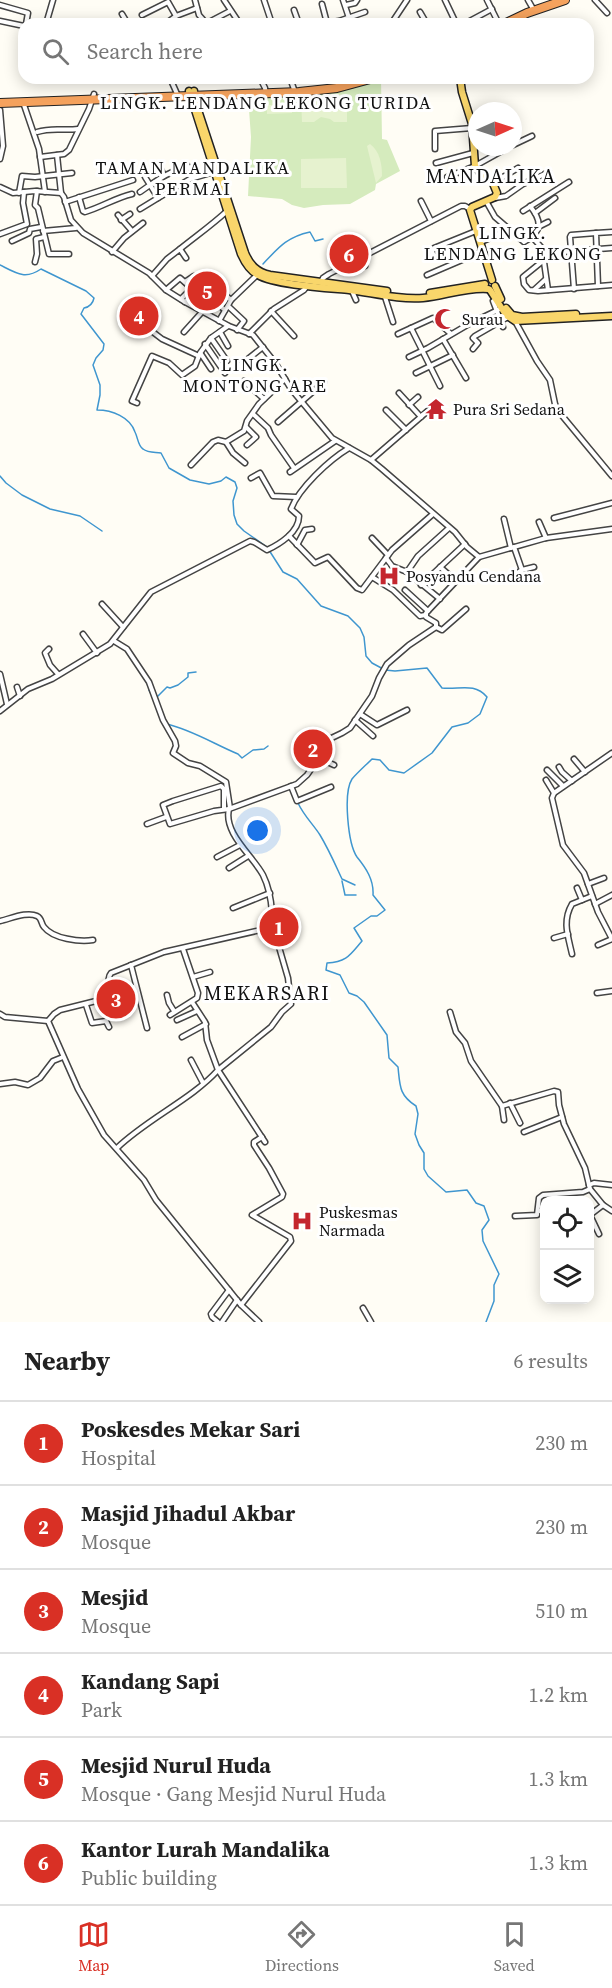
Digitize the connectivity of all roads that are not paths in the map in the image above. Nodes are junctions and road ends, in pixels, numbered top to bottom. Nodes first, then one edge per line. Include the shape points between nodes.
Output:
1 (53, 0) edge
2 (195, 0) edge
3 (224, 0) edge
4 (264, 0) edge
5 (343, 0) edge
6 (357, 0) edge
7 (406, 0) edge
8 (445, 0) edge
9 (487, 0) edge
10 (554, 0) edge
11 (565, 0) edge
12 (595, 0) edge
13 (167, 1) edge
14 (322, 4) dead end
15 (530, 4) edge
16 (1, 5) edge
17 (346, 5) junction
18 (197, 8) junction
19 (492, 9) junction
20 (294, 10) dead end
21 (230, 11) junction
22 (365, 12) dead end
23 (420, 12) dead end
24 (607, 13) dead end
25 (122, 14) dead end
26 (142, 15) dead end
27 (176, 16) junction
28 (350, 17) junction
29 (27, 18) edge
30 (48, 18) edge
31 (124, 18) edge
32 (173, 18) edge
33 (202, 18) edge
34 (218, 18) edge
35 (235, 18) edge
36 (270, 18) edge
37 (297, 18) edge
38 (326, 18) edge
39 (346, 18) edge
40 (395, 18) edge
41 (424, 18) edge
42 (454, 18) edge
43 (475, 18) edge
44 (496, 18) edge
45 (508, 18) edge
46 (514, 18) edge
47 (0, 21) edge
48 (18, 22) edge
49 (173, 84) edge
50 (263, 84) edge
51 (292, 84) edge
52 (335, 84) edge
53 (352, 84) edge
54 (461, 84) edge
55 (319, 88) junction
56 (294, 90) junction
57 (266, 92) junction
58 (192, 93) junction
59 (177, 94) junction
60 (93, 97) junction
61 (0, 98) edge
62 (23, 101) junction
63 (0, 103) edge
64 (0, 110) edge
65 (468, 111) edge
66 (468, 128) edge
67 (79, 129) junction
68 (37, 132) dead end
69 (532, 136) dead end
70 (522, 141) edge
71 (435, 149) dead end
72 (211, 154) junction
73 (468, 154) edge
74 (57, 155) junction
75 (473, 156) edge
76 (493, 156) edge
77 (40, 157) junction
78 (0, 159) edge
79 (436, 164) dead end
80 (475, 166) junction
81 (160, 167) dead end
82 (518, 168) dead end
83 (214, 172) junction
84 (549, 172) dead end
85 (72, 173) dead end
86 (60, 174) junction
87 (164, 176) junction
88 (42, 177) junction
89 (145, 177) dead end
90 (196, 177) junction
91 (447, 177) dead end
92 (133, 180) dead end
93 (569, 182) dead end
94 (494, 183) junction
95 (150, 185) junction
96 (0, 187) edge
97 (37, 191) junction
98 (21, 192) junction
99 (45, 192) junction
100 (140, 192) dead end
101 (61, 194) junction
102 (132, 194) dead end
103 (79, 197) junction
104 (158, 198) junction
105 (494, 198) junction
106 (555, 198) dead end
107 (485, 200) junction
108 (421, 201) dead end
109 (65, 202) junction
110 (530, 206) junction
111 (227, 207) junction
112 (140, 208) dead end
113 (470, 209) junction
114 (523, 211) dead end
115 (130, 213) dead end
116 (535, 213) junction
117 (431, 221) junction
118 (548, 222) dead end
119 (143, 224) dead end
120 (539, 227) junction
121 (76, 228) junction
122 (42, 229) junction
123 (511, 230) junction
124 (132, 231) junction
125 (476, 231) junction
126 (612, 232) edge
127 (0, 234) edge
128 (596, 235) junction
129 (44, 237) junction
130 (533, 238) dead end
131 (12, 241) dead end
132 (481, 242) junction
133 (612, 248) edge
134 (180, 249) junction
135 (597, 249) junction
136 (484, 251) junction
137 (571, 251) junction
138 (112, 252) junction
139 (69, 254) dead end
140 (433, 254) dead end
141 (361, 257) junction
142 (186, 258) dead end
143 (544, 258) junction
144 (35, 262) dead end
145 (365, 266) dead end
146 (256, 275) junction
147 (427, 275) dead end
148 (152, 276) junction
149 (547, 278) junction
150 (185, 282) junction
151 (317, 283) junction
152 (307, 285) junction
153 (612, 285) edge
154 (490, 286) junction
155 (598, 286) junction
156 (573, 289) junction
157 (166, 290) junction
158 (194, 290) junction
159 (548, 290) junction
160 (351, 291) junction
161 (533, 291) junction
162 (222, 292) dead end
163 (384, 292) junction
164 (211, 299) dead end
165 (231, 300) junction
166 (356, 300) dead end
167 (183, 301) junction
168 (493, 302) dead end
169 (226, 308) junction
170 (497, 310) junction
171 (271, 311) junction
172 (202, 312) junction
173 (612, 313) edge
174 (508, 317) junction
175 (539, 319) junction
176 (219, 321) junction
177 (515, 321) junction
178 (393, 322) dead end
179 (501, 324) junction
180 (145, 326) dead end
181 (229, 326) junction
182 (411, 328) junction
183 (237, 330) junction
184 (184, 332) dead end
185 (220, 332) junction
186 (249, 334) junction
187 (398, 334) dead end
188 (451, 334) junction
189 (294, 336) dead end
190 (211, 338) junction
191 (443, 339) junction
192 (206, 344) junction
193 (228, 346) dead end
194 (263, 347) junction
195 (473, 350) dead end
196 (424, 351) junction
197 (199, 355) junction
198 (453, 355) junction
199 (409, 357) dead end
200 (227, 361) dead end
201 (431, 366) junction
202 (211, 369) dead end
203 (234, 370) dead end
204 (416, 373) dead end
205 (225, 374) dead end
206 (466, 378) dead end
207 (285, 379) junction
208 (244, 381) dead end
209 (324, 382) dead end
210 (440, 386) dead end
211 (399, 393) dead end
212 (418, 397) dead end
213 (264, 399) junction
214 (301, 400) junction
215 (137, 403) dead end
216 (409, 405) junction
217 (430, 409) dead end
218 (386, 410) dead end
219 (253, 414) junction
220 (421, 417) junction
221 (278, 422) dead end
222 (246, 427) junction
223 (406, 430) junction
224 (335, 441) junction
225 (226, 442) junction
226 (247, 445) dead end
227 (349, 448) junction
228 (371, 460) junction
229 (244, 463) dead end
230 (191, 465) dead end
231 (612, 476) edge
232 (251, 478) dead end
233 (296, 497) junction
234 (612, 503) edge
235 (433, 514) junction
236 (554, 518) dead end
237 (504, 519) dead end
238 (538, 522) dead end
239 (449, 528) junction
240 (312, 529) dead end
241 (612, 529) edge
242 (289, 536) junction
243 (372, 538) dead end
244 (546, 538) junction
245 (297, 544) junction
246 (465, 544) junction
247 (513, 548) junction
248 (387, 557) junction
249 (479, 557) junction
250 (440, 567) junction
251 (534, 567) dead end
252 (522, 570) junction
253 (407, 572) junction
254 (372, 578) junction
255 (508, 579) dead end
256 (456, 581) junction
257 (421, 585) junction
258 (405, 590) dead end
259 (440, 599) junction
260 (102, 604) dead end
261 (466, 609) dead end
262 (427, 613) junction
263 (123, 627) junction
264 (436, 627) junction
265 (83, 634) dead end
266 (114, 641) junction
267 (49, 649) dead end
268 (97, 653) junction
269 (0, 674) edge
270 (58, 674) junction
271 (17, 687) dead end
272 (20, 696) junction
273 (7, 704) junction
274 (407, 710) dead end
275 (0, 711) edge
276 (360, 714) junction
277 (355, 720) junction
278 (373, 736) dead end
279 (612, 753) edge
280 (319, 758) junction
281 (574, 759) dead end
282 (334, 765) dead end
283 (560, 767) dead end
284 (547, 770) dead end
285 (585, 772) junction
286 (546, 780) dead end
287 (572, 781) junction
288 (291, 786) junction
289 (563, 786) junction
290 (331, 787) dead end
291 (554, 793) junction
292 (228, 808) junction
293 (166, 817) junction
294 (147, 824) dead end
295 (240, 845) junction
296 (248, 856) junction
297 (217, 857) dead end
298 (229, 868) dead end
299 (604, 878) dead end
300 (588, 884) junction
301 (577, 888) dead end
302 (270, 893) junction
303 (612, 895) edge
304 (592, 896) junction
305 (582, 900) junction
306 (595, 904) junction
307 (232, 908) dead end
308 (0, 921) edge
309 (272, 922) junction
310 (568, 934) junction
311 (554, 938) dead end
312 (612, 939) edge
313 (93, 940) dead end
314 (598, 945) dead end
315 (183, 949) junction
316 (572, 954) dead end
317 (131, 965) junction
318 (210, 972) dead end
319 (193, 977) junction
320 (136, 987) junction
321 (118, 989) dead end
322 (612, 991) edge
323 (597, 993) dead end
324 (167, 995) dead end
325 (192, 1002) junction
326 (86, 1004) junction
327 (197, 1011) junction
328 (450, 1012) dead end
329 (0, 1014) edge
330 (177, 1020) dead end
331 (48, 1021) junction
332 (206, 1023) junction
333 (109, 1027) dead end
334 (147, 1028) dead end
335 (182, 1037) dead end
336 (63, 1057) junction
337 (191, 1060) dead end
338 (218, 1070) junction
339 (203, 1083) junction
340 (0, 1084) edge
341 (510, 1103) junction
342 (502, 1106) junction
343 (562, 1116) junction
344 (504, 1120) dead end
345 (520, 1123) dead end
346 (524, 1132) dead end
347 (117, 1148) junction
348 (612, 1185) edge
349 (590, 1187) junction
350 (603, 1205) junction
351 (538, 1211) joint
352 (612, 1211) edge
353 (515, 1216) dead end
354 (599, 1234) dead end
355 (229, 1290) junction
356 (239, 1303) junction
357 (363, 1308) dead end
358 (220, 1322) edge
359 (259, 1322) edge
360 (371, 1322) edge

1 - 30 street
2 - 18 street
3 - 21 street
4 - 36 street
5 - 17 street
6 - 17 street
7 - 40 street
8 - 42 street
9 - 19 street
10 - 15 highway
11 - 46 highway
12 - 24 street
13 - 26 street
13 - 27 street
14 - 38 street
15 - 45 highway
16 - 29 street via 28,13
17 - 28 street
18 - 27 street
18 - 33 street
19 - 43 street
19 - 44 street
20 - 37 street
21 - 34 street
21 - 35 street
22 - 28 street
23 - 41 street
25 - 31 street
27 - 32 street
28 - 39 street
47 - 48 street
49 - 59 street
50 - 57 street
51 - 56 street
52 - 55 highway
53 - 55 highway
54 - 65 main road
55 - 56 highway
56 - 57 highway
57 - 58 highway
58 - 59 highway
58 - 72 main road
59 - 60 highway
60 - 61 highway
60 - 62 highway
60 - 67 street
62 - 63 highway
62 - 77 street
64 - 78 street
66 - 71 street via 435,131
67 - 68 street
67 - 74 street via 69,150
69 - 70 street
72 - 83 main road
72 - 111 main road
73 - 79 street
74 - 77 street
74 - 86 street
75 - 80 main road
76 - 80 street
77 - 88 street
80 - 91 street
80 - 94 main road
81 - 87 street
82 - 94 street
83 - 90 street
83 - 111 main road
84 - 105 street via 506,196
85 - 86 street
86 - 88 street
86 - 101 street
87 - 90 street via 187,165
87 - 95 street
88 - 98 street via 21,176
88 - 99 street
89 - 95 street
90 - 104 street
92 - 103 street
93 - 110 street
94 - 105 main road
95 - 100 street
95 - 104 street
96 - 98 street via 11,193
97 - 98 street
97 - 99 street
97 - 122 street via 35,206
98 - 127 street via 29,224
99 - 101 street
101 - 109 street
102 - 103 street via 86,212
103 - 109 street
104 - 112 street
105 - 107 main road
106 - 116 street
107 - 113 main road
107 - 123 street via 494,215
108 - 117 street
109 - 121 street
110 - 114 street
110 - 116 street
111 - 134 street via 208,229
111 - 146 main road via 241,254
111 - 151 main road via 255,268 270,275
113 - 117 street via 461,206
113 - 125 main road
115 - 124 street via 120,218
116 - 120 street
117 - 141 street
118 - 120 street
119 - 124 street
120 - 123 street via 524,242
121 - 122 street
121 - 138 street
122 - 129 street
122 - 131 street via 30,229
123 - 132 street
124 - 138 street
125 - 132 main road
125 - 140 street via 434,248
126 - 128 street
128 - 135 street
128 - 137 street via 571,235
129 - 139 street via 49,255
129 - 144 street via 36,239
130 - 143 street via 541,245
132 - 136 main road
133 - 135 street
134 - 142 street
134 - 148 street
135 - 137 street
135 - 155 street
136 - 147 street
136 - 154 main road
137 - 143 street
137 - 156 street
138 - 148 street
141 - 145 street
141 - 151 street
143 - 149 street
143 - 161 street via 523,277 527,288
146 - 152 main road
146 - 165 street
148 - 157 street
149 - 159 street
149 - 161 street
150 - 157 street via 179,278
150 - 158 street
150 - 158 street via 193,276 200,278 203,284
151 - 152 main road
151 - 160 main road
151 - 163 main road
152 - 171 street
153 - 155 street
154 - 163 main road via 421,294
154 - 170 main road
154 - 175 main road via 512,315
155 - 156 street
156 - 159 street
157 - 167 street
158 - 167 street
159 - 161 street
160 - 163 main road
160 - 166 street
162 - 165 street
163 - 178 street
164 - 169 street
165 - 169 street
167 - 172 street
168 - 170 street
169 - 176 street
169 - 183 street via 244,320
170 - 174 main road
170 - 179 street
170 - 188 street
171 - 186 street
171 - 189 street
172 - 176 street
172 - 184 street
173 - 175 main road
174 - 177 main road
174 - 179 street
175 - 177 main road
176 - 181 street
177 - 231 street via 550,380 559,412
179 - 195 street via 473,337 478,343
180 - 197 street via 162,339
181 - 183 street
181 - 185 street
182 - 187 street
182 - 188 street via 434,318
182 - 196 street
183 - 186 street
185 - 190 street
185 - 193 street
186 - 194 street
188 - 191 street
190 - 192 street
190 - 200 street
191 - 196 street
191 - 198 street
192 - 197 street
192 - 205 street
194 - 203 street
194 - 207 street
196 - 199 street
196 - 201 street
197 - 202 street
197 - 215 street via 195,366 181,375 169,363 152,356 132,401
198 - 201 street
198 - 206 street
201 - 204 street
201 - 210 street
207 - 213 street
207 - 214 street
208 - 213 street
209 - 214 street
211 - 216 street
212 - 216 street
213 - 219 street
214 - 221 street
214 - 224 street
216 - 220 street
217 - 220 street
218 - 223 street
219 - 222 street
219 - 224 street via 267,427 292,470
220 - 223 street
222 - 225 street
222 - 226 street via 258,438
223 - 228 street
224 - 227 street
225 - 229 street
225 - 230 street via 213,442
227 - 228 street
227 - 233 street
228 - 235 street
232 - 233 street via 260,473 273,496
233 - 242 street via 291,509 300,519
234 - 236 street
235 - 239 street
235 - 248 street
237 - 247 street
238 - 244 street
239 - 246 street
239 - 253 street via 420,553
240 - 245 street via 305,530
241 - 244 street
242 - 245 street
242 - 263 street via 270,549 250,541 159,588 150,593
243 - 248 street
244 - 247 street
245 - 254 street via 316,563 328,557 360,590
246 - 249 street
246 - 250 street
247 - 249 street
247 - 252 street
248 - 253 street via 392,566
248 - 254 street
249 - 256 street
250 - 256 street
250 - 257 street
251 - 252 street
252 - 255 street
253 - 257 street
254 - 262 street via 393,590 421,616
256 - 259 street
257 - 259 street
258 - 262 street
259 - 262 street
260 - 263 street
261 - 264 street via 442,630
262 - 264 street
263 - 266 street
264 - 276 street via 387,664
265 - 268 street
266 - 268 street
266 - 292 street via 127,649 148,682 175,741 173,753 226,782
267 - 270 street via 45,652
268 - 270 street
269 - 273 street
270 - 272 street
271 - 272 street
272 - 273 street
273 - 275 street
274 - 276 street via 377,725
276 - 277 street
277 - 278 street
277 - 280 street via 342,734 320,743
279 - 285 street
280 - 282 street
280 - 288 street via 304,778
281 - 285 street
283 - 287 street
284 - 289 street
285 - 287 street
286 - 291 street
287 - 289 street
288 - 290 street via 298,801
288 - 292 street
289 - 291 street
291 - 300 street via 561,840
292 - 293 street via 170,824
292 - 293 street via 221,786 163,805
292 - 295 street
293 - 294 street
295 - 296 street
295 - 297 street
296 - 298 street
296 - 302 street via 263,875
299 - 300 street
300 - 304 street
301 - 305 street
302 - 307 street
302 - 309 street
303 - 306 street
304 - 305 street
304 - 306 street
305 - 310 street via 569,909
306 - 312 street
308 - 313 street via 34,915 44,928 64,938
309 - 315 street via 266,929
309 - 338 street via 291,1004 271,1028
310 - 311 street
310 - 316 street
312 - 314 street
315 - 317 street
315 - 319 street
317 - 320 street
317 - 326 street via 109,974 108,998
318 - 319 street
319 - 325 street via 198,993
320 - 321 street
320 - 334 street
322 - 323 street
324 - 325 street via 172,1013
325 - 327 street
326 - 331 street via 57,1012
326 - 333 street via 92,1023 106,1021
327 - 330 street
327 - 332 street
328 - 342 street via 471,1061
329 - 331 street
331 - 336 street
332 - 335 street
332 - 338 street via 207,1040
336 - 340 street via 27,1085
336 - 347 street via 100,1128
337 - 339 street
338 - 339 street
338 - 356 street via 263,1139 254,1145 283,1194 252,1216 290,1237 290,1243
339 - 347 street
341 - 342 street
341 - 343 street via 557,1091
341 - 345 street
342 - 344 street
343 - 346 street
343 - 349 street
347 - 355 street
348 - 349 street via 596,1183
349 - 350 street
349 - 351 street via 583,1192 543,1195
350 - 352 street
350 - 354 street via 590,1215
351 - 353 street via 536,1215
355 - 356 street
355 - 358 street via 211,1314
356 - 358 street
356 - 359 street
357 - 360 street

